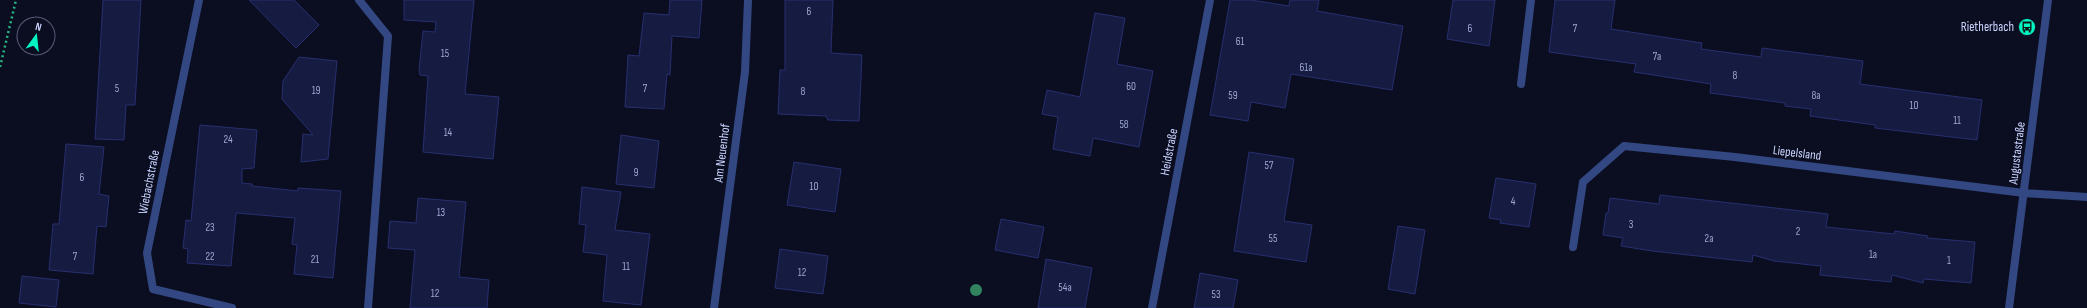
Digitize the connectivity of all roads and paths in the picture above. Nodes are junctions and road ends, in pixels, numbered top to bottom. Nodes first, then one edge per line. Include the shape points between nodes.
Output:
1 (16, 0) edge
2 (199, 0) edge
3 (359, 0) edge
4 (748, 0) edge
5 (1210, 0) edge
6 (1531, 0) edge
7 (2048, 0) edge
8 (0, 67) edge
9 (1521, 84) dead end
10 (2024, 193) junction
11 (2087, 197) edge
12 (1573, 247) dead end
13 (232, 308) edge
14 (368, 308) edge
15 (714, 308) edge
16 (1152, 308) edge
17 (2009, 308) edge

1 - 8 path
2 - 13 street, Wiebachstraße via 147,252 153,289
3 - 14 street via 388,36
4 - 15 street, Am Neuenhof via 745,72
5 - 16 street, Heidstraße
6 - 9 street
7 - 10 street, Augustastraße
10 - 11 street, Liepelsland
10 - 12 street, Liepelsland via 1735,157 1624,146 1583,182
10 - 17 street, Augustastraße

